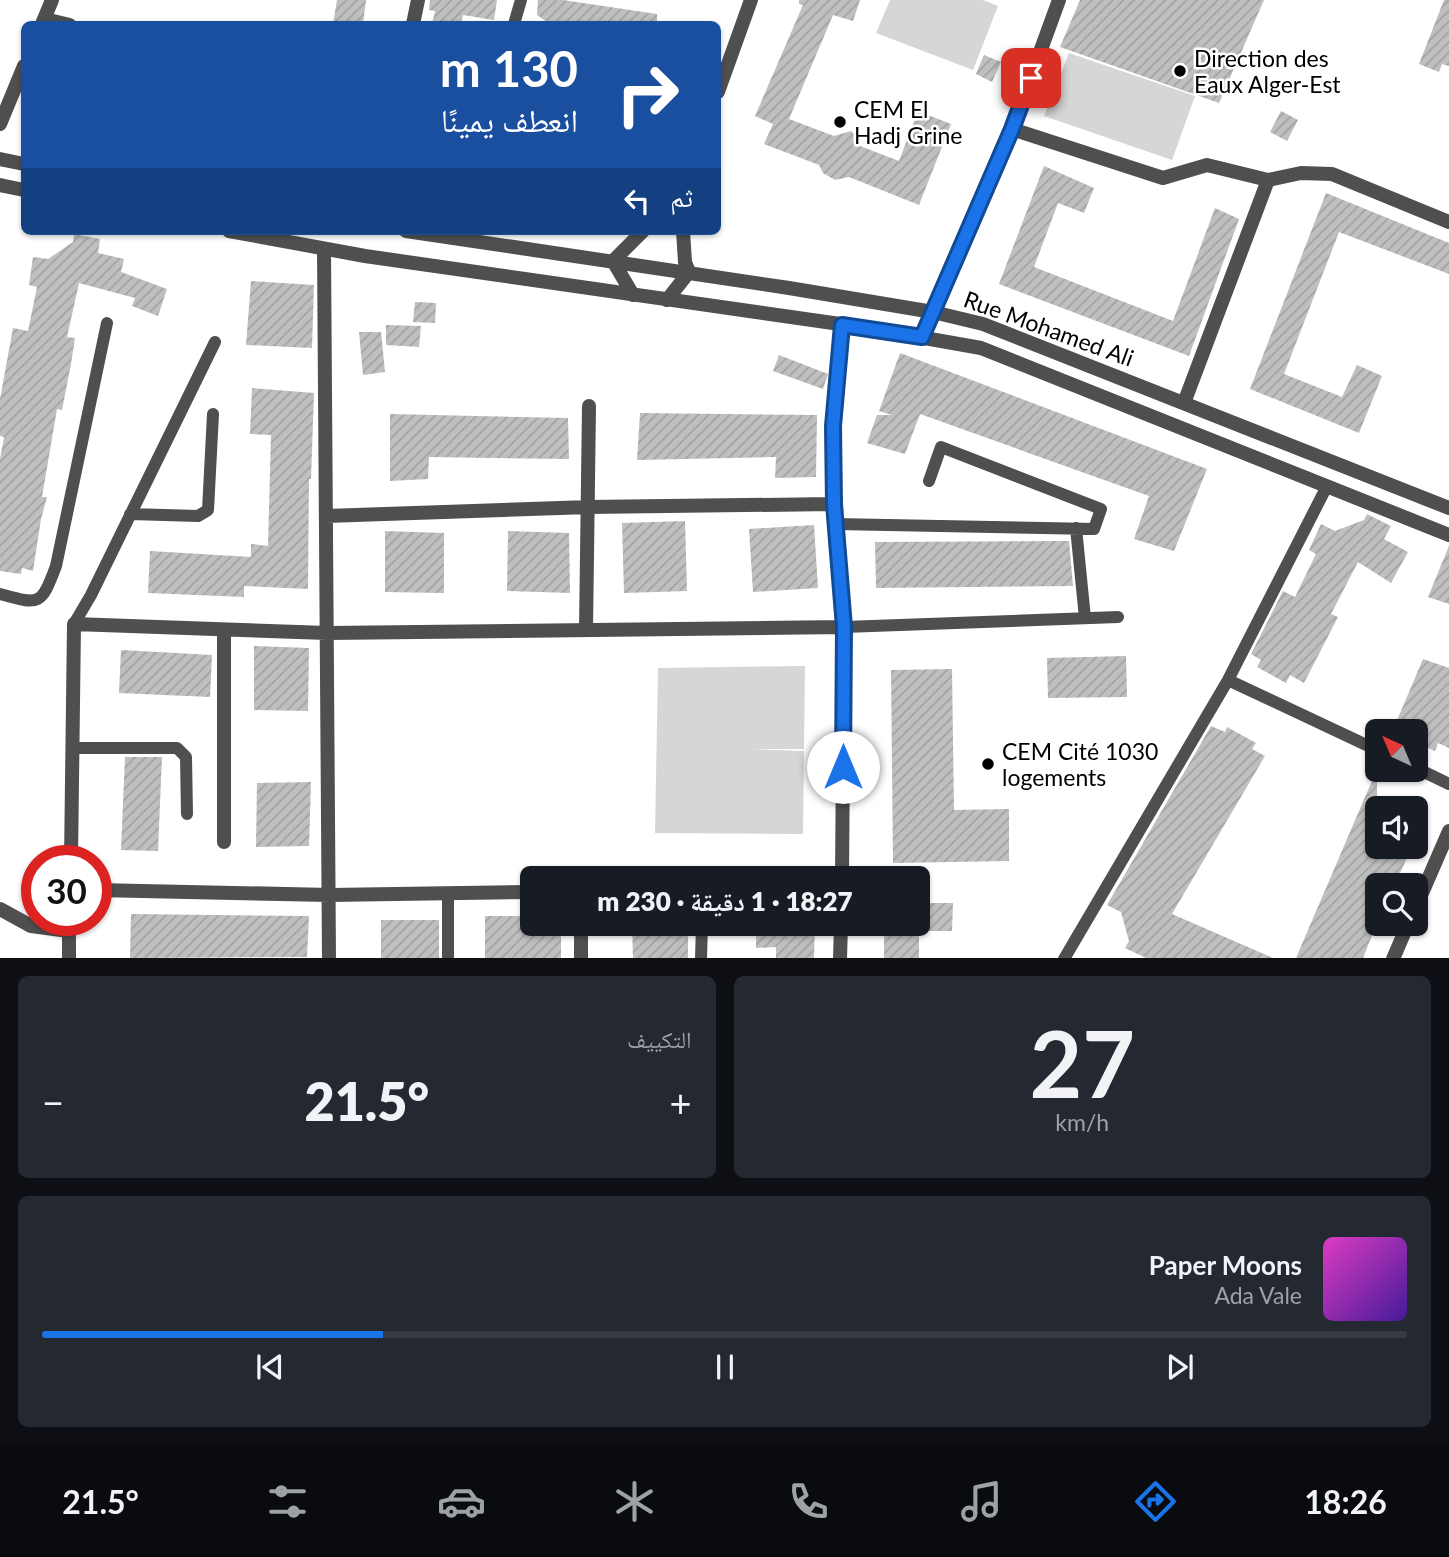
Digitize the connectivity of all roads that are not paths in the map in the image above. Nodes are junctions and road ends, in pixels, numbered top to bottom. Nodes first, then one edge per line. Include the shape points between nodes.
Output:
1 (52, 0) edge
2 (418, 0) edge
3 (521, 0) edge
4 (751, 0) edge
5 (1059, 0) edge
6 (43, 21) edge
7 (414, 21) edge
8 (515, 21) edge
9 (21, 73) edge
10 (721, 84) edge
11 (0, 124) edge
12 (1012, 129) junction
13 (0, 159) edge
14 (21, 163) edge
15 (1268, 180) junction
16 (0, 185) edge
17 (21, 189) edge
18 (1449, 222) edge
19 (249, 235) edge
20 (434, 235) edge
21 (639, 235) edge
22 (683, 235) edge
23 (324, 250) junction
24 (613, 261) junction
25 (689, 272) junction
26 (633, 295) junction
27 (667, 300) junction
28 (933, 312) junction
29 (107, 323) dead end
30 (842, 325) junction
31 (922, 337) junction
32 (215, 342) dead end
33 (1184, 403) junction
34 (589, 406) dead end
35 (213, 414) dead end
36 (929, 481) dead end
37 (1327, 486) junction
38 (834, 504) junction
39 (589, 507) junction
40 (1449, 508) edge
41 (131, 514) junction
42 (326, 516) junction
43 (835, 524) junction
44 (1076, 528) junction
45 (1449, 535) edge
46 (0, 594) edge
47 (1118, 617) dead end
48 (1085, 618) junction
49 (74, 624) junction
50 (844, 627) junction
51 (224, 629) junction
52 (586, 630) junction
53 (327, 633) junction
54 (1228, 681) junction
55 (1365, 744) edge
56 (72, 748) junction
57 (1428, 774) edge
58 (1449, 784) edge
59 (187, 814) dead end
60 (1449, 831) edge
61 (225, 842) dead end
62 (71, 845) edge
63 (842, 866) edge
64 (1428, 879) edge
65 (112, 890) edge
66 (520, 892) edge
67 (448, 893) junction
68 (330, 895) junction
69 (0, 909) edge
70 (21, 921) edge
71 (69, 936) edge
72 (581, 936) edge
73 (702, 936) edge
74 (841, 936) edge
75 (1403, 936) edge
76 (69, 958) edge
77 (330, 958) edge
78 (448, 958) edge
79 (581, 958) edge
80 (701, 958) edge
81 (840, 958) edge
82 (1065, 958) edge
83 (1393, 958) edge

1 - 6 street
2 - 7 street
3 - 8 lane
4 - 10 street
5 - 12 street
9 - 11 street
12 - 15 street via 1163,178 1207,165
12 - 28 street
13 - 14 street
15 - 18 street via 1301,173 1332,174
15 - 33 street
16 - 17 street
19 - 23 street
20 - 24 street, Rue Mohamed Ali
21 - 24 street
22 - 25 street
23 - 26 street
23 - 42 street
24 - 25 street, Rue Mohamed Ali
24 - 26 street
25 - 27 street
25 - 28 street, Rue Mohamed Ali
26 - 27 street
27 - 30 street
28 - 31 street
28 - 33 street, Rue Mohamed Ali via 983,324
29 - 46 lane via 48,588 41,598 29,602
30 - 31 street
30 - 38 street via 833,426
31 - 37 street via 981,348
32 - 41 lane
33 - 40 street, Rue Mohamed Ali
34 - 39 street
35 - 41 lane via 208,510 198,516
36 - 44 lane via 941,447 1101,509 1094,528
37 - 45 street
37 - 54 lane
38 - 39 street
38 - 43 street
39 - 42 street
39 - 52 street
41 - 49 lane
42 - 53 street
43 - 44 lane
43 - 50 street
44 - 48 lane
47 - 48 lane
48 - 50 lane
49 - 51 street
49 - 56 street
50 - 52 street
50 - 63 street
51 - 53 street
51 - 61 street
52 - 53 street
53 - 68 street
54 - 55 lane
54 - 82 lane
56 - 59 lane via 177,748 186,757
56 - 62 street
57 - 58 lane
60 - 64 street
65 - 68 street
66 - 67 street
67 - 68 street
67 - 78 lane
68 - 77 street
69 - 70 street
71 - 76 street
72 - 79 street
73 - 80 lane
74 - 81 street
75 - 83 street

